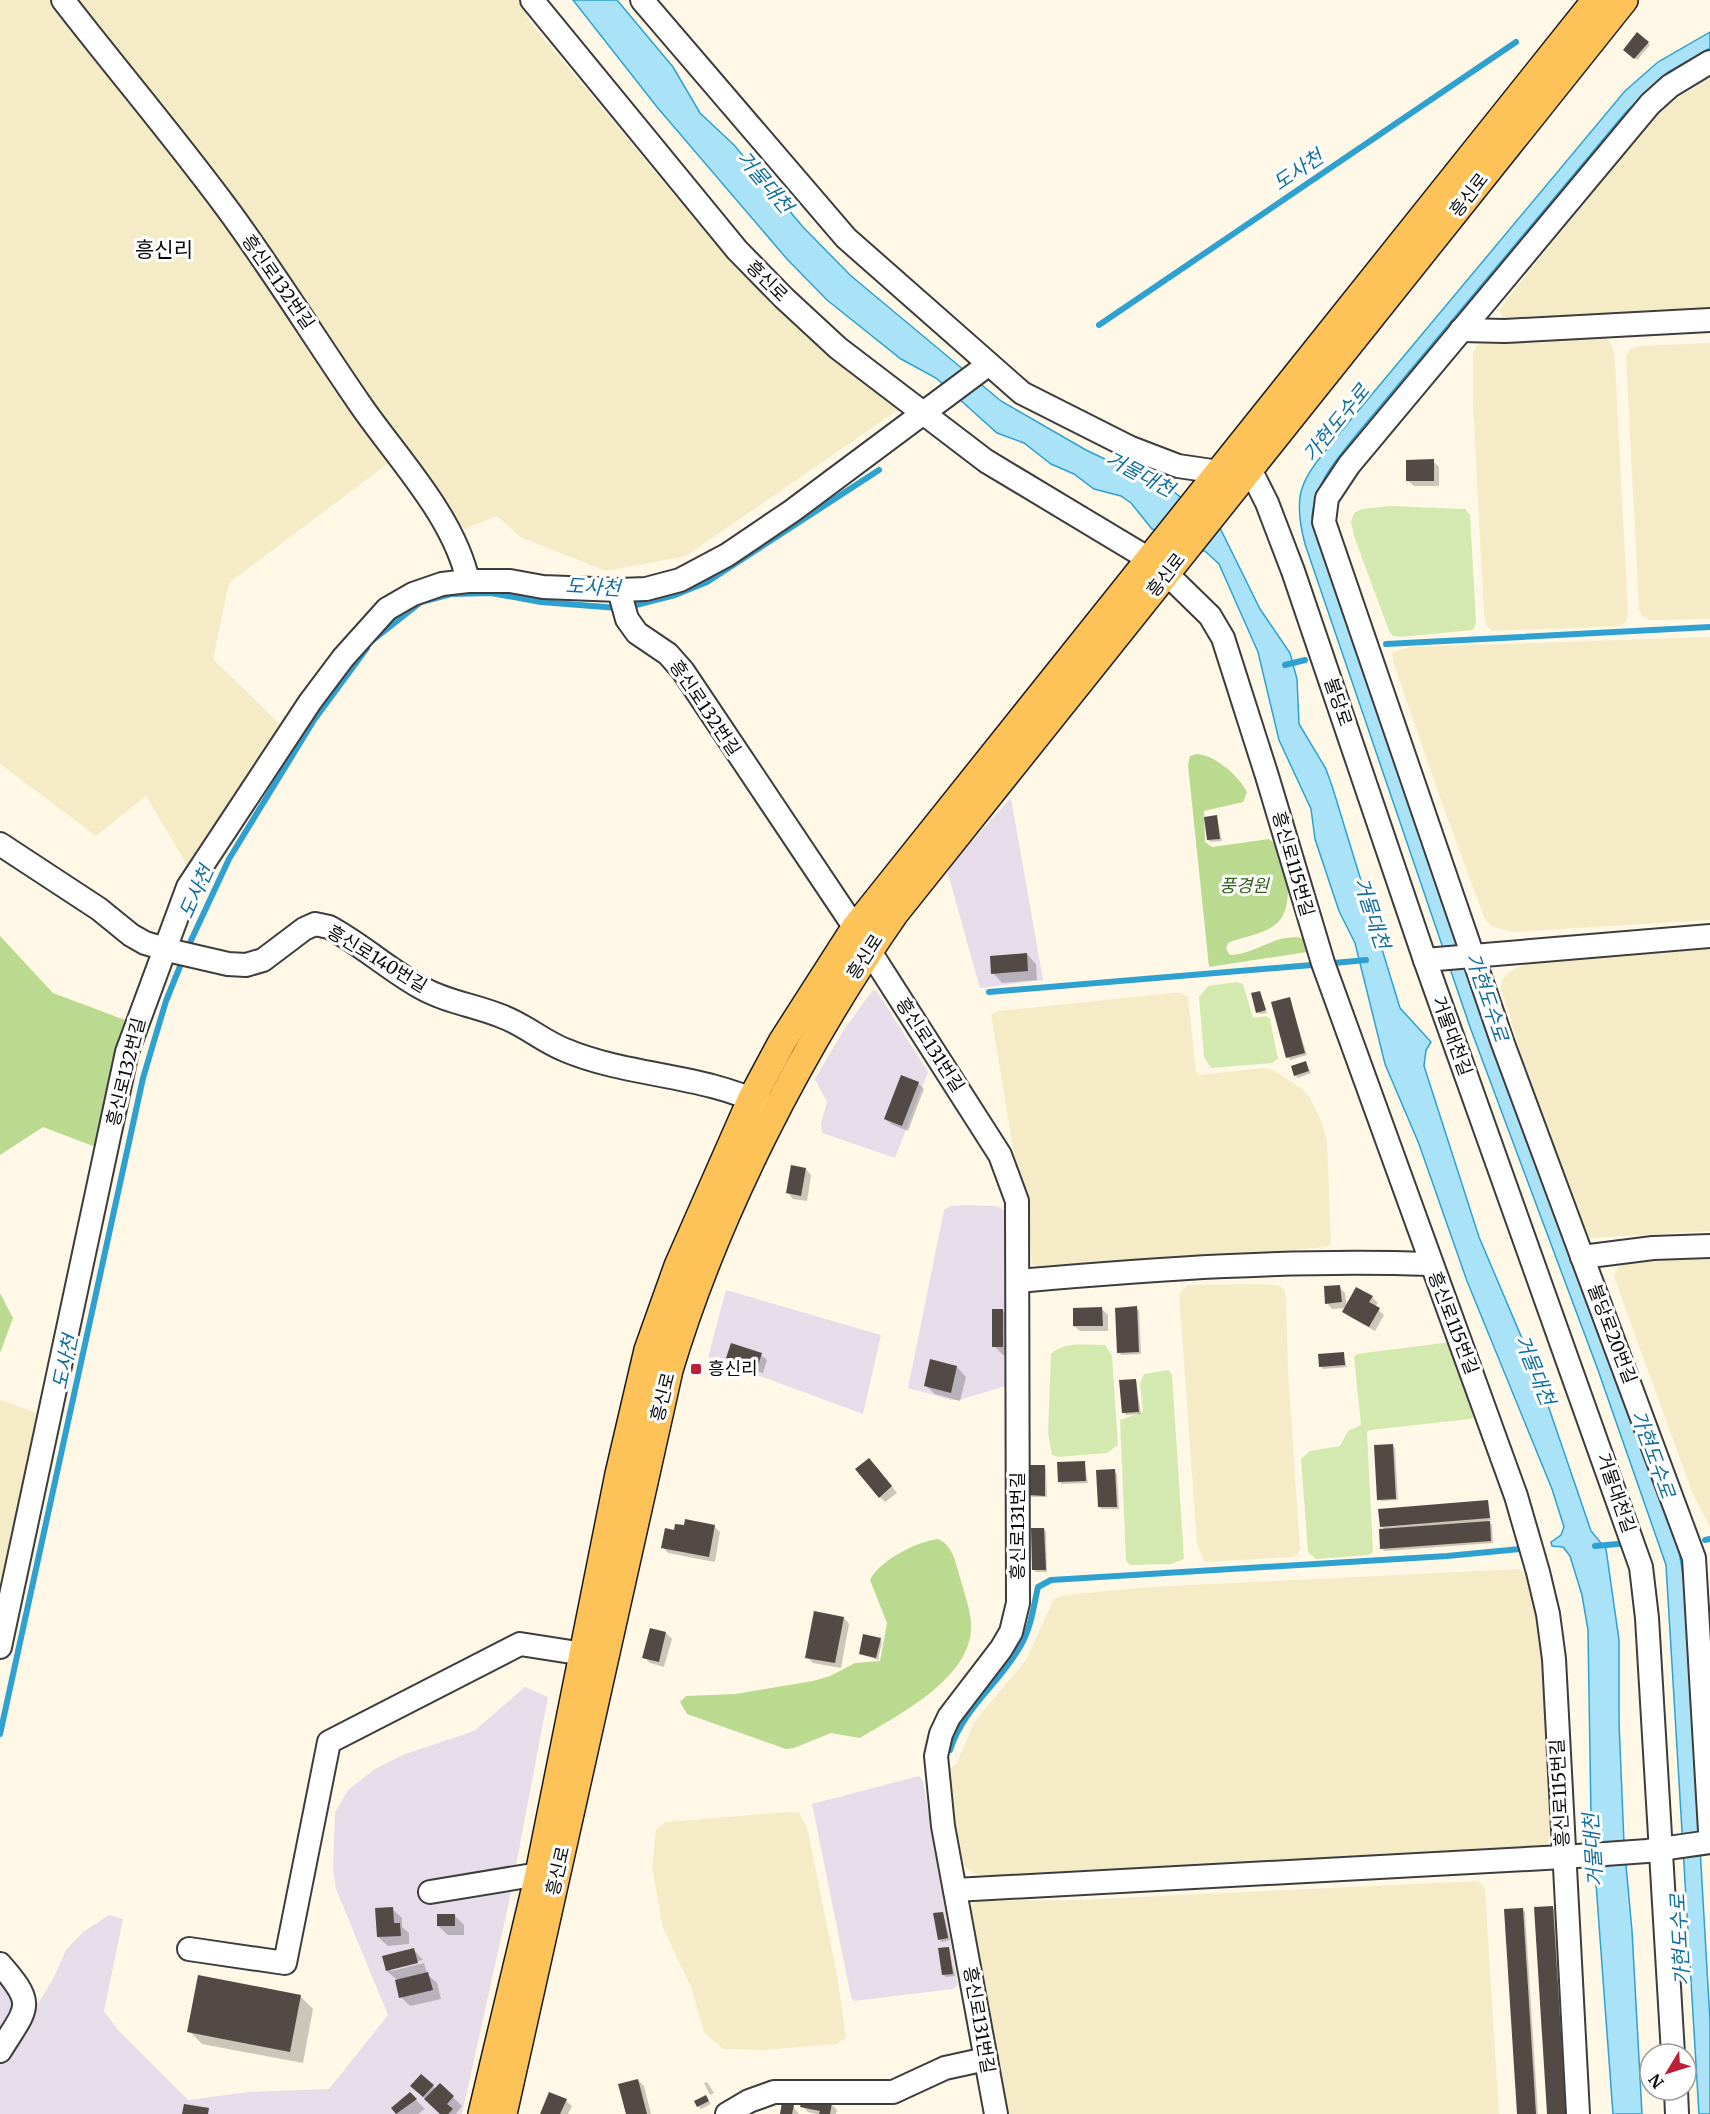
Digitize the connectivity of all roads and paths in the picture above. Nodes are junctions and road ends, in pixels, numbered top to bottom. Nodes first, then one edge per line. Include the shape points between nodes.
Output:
1 (63, 0) edge
2 (532, 0) edge
3 (642, 0) edge
4 (1596, 0) edge
5 (1624, 0) edge
6 (1710, 62) edge
7 (1710, 320) edge
8 (1461, 330) junction
9 (984, 367) junction
10 (927, 410) junction
11 (1227, 476) junction
12 (1161, 563) junction
13 (468, 581) junction
14 (622, 602) junction
15 (0, 844) edge
16 (1710, 936) edge
17 (862, 939) junction
18 (179, 952) junction
19 (1474, 955) junction
20 (1425, 960) junction
21 (752, 1098) junction
22 (777, 1111) junction
23 (1710, 1246) edge
24 (1582, 1257) junction
25 (1430, 1264) junction
26 (1018, 1281) junction
27 (0, 1647) edge
28 (584, 1654) junction
29 (1707, 1838) edge
30 (1661, 1849) junction
31 (1572, 1856) junction
32 (539, 1874) junction
33 (955, 1890) junction
34 (430, 1892) dead end
35 (189, 1949) dead end
36 (0, 1964) edge
37 (1672, 2042) edge
38 (0, 2051) edge
39 (986, 2059) junction
40 (482, 2114) edge
41 (503, 2114) edge
42 (727, 2114) edge
43 (996, 2114) edge
44 (1578, 2114) edge

1 - 13 street, 흥신로132번길 via 274,274 438,513 463,560
2 - 10 street, 흥신로 via 737,250 838,348
3 - 9 street via 846,238
4 - 11 main road, 흥신로
5 - 11 main road, 흥신로
6 - 8 street, 불당로20번길 via 1670,86 1650,104
7 - 8 street
8 - 19 street, 불당로20번길 via 1340,477 1327,498 1324,522
9 - 10 street
9 - 11 street via 1022,393 1131,448 1178,466
10 - 12 street, 흥신로 via 987,461
10 - 14 street via 792,511 702,570 646,589
11 - 12 main road, 흥신로
11 - 20 street, 불당로 via 1267,503
12 - 17 main road, 흥신로
12 - 25 street, 흥신로115번길 via 1210,616 1223,638 1323,963
13 - 14 street, 흥신로132번길
13 - 18 street, 흥신로132번길 via 442,584 413,594 387,609 343,658 188,887
14 - 17 street, 흥신로132번길 via 637,633 668,654 683,671
15 - 18 street, 흥신로140번길 via 99,909 131,935
16 - 19 street
17 - 21 main road, 흥신로 via 782,1041
17 - 22 main road, 흥신로 via 832,1008
17 - 26 street, 흥신로131번길 via 1000,1155 1017,1202
18 - 21 street, 흥신로140번길 via 246,965 263,960 303,929 315,924 329,927 422,988 508,1018 564,1050
18 - 27 street, 흥신로132번길 via 127,1052
19 - 20 street
19 - 24 street, 불당로20번길
20 - 30 street, 거물대천길 via 1641,1567
21 - 22 street, 흥신로140번길
21 - 28 main road, 흥신로 via 693,1231 648,1350
22 - 41 main road, 흥신로 via 693,1298 669,1370
23 - 24 street
24 - 29 street, 불당로20번길 via 1694,1558
25 - 26 street via 1338,1262 1140,1270
25 - 31 street, 흥신로115번길 via 1512,1484 1548,1614
26 - 33 street, 흥신로131번길 via 1018,1603 1011,1632 1001,1649 940,1734 937,1784
28 - 32 main road, 흥신로
28 - 35 street via 520,1644 329,1742 285,1963
29 - 30 street
30 - 31 street
30 - 37 street, 거물대천길
31 - 33 street
31 - 44 street, 흥신로115번길
32 - 34 street, 흥신로
32 - 40 main road, 흥신로
33 - 39 street, 흥신로131번길
36 - 38 street via 26,2001 25,2010
39 - 42 street via 945,2068 893,2092 774,2092
39 - 43 street, 흥신로131번길

